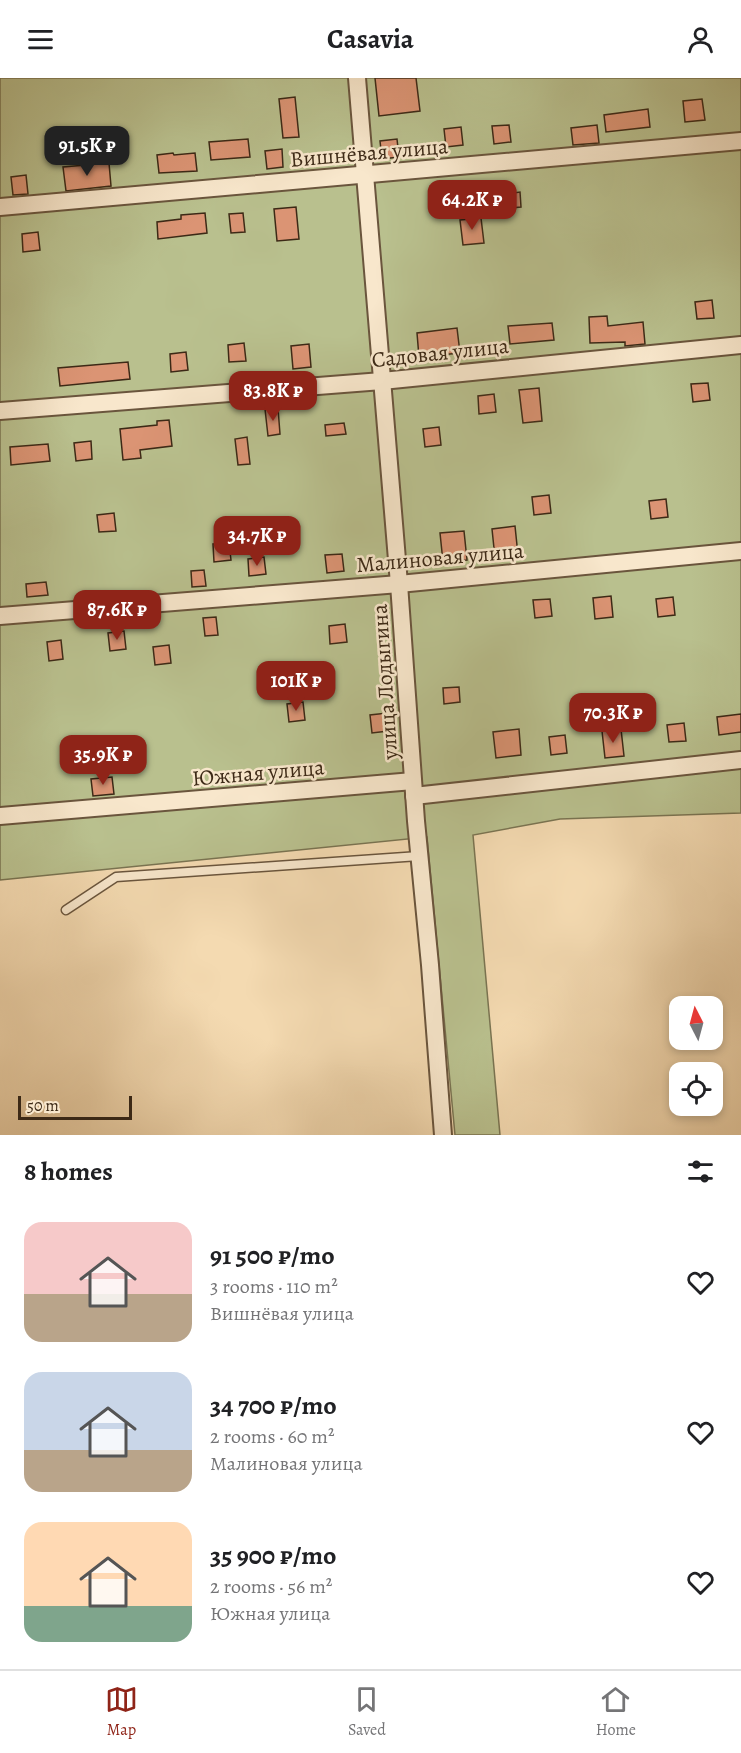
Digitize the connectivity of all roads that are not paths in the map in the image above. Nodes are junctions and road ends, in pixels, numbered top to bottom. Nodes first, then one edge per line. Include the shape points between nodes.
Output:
1 (357, 78) edge
2 (741, 141) edge
3 (366, 176) junction
4 (0, 207) edge
5 (741, 345) edge
6 (382, 381) junction
7 (0, 411) edge
8 (741, 551) edge
9 (399, 584) junction
10 (0, 616) edge
11 (741, 760) edge
12 (414, 789) junction
13 (0, 816) edge
14 (419, 856) junction
15 (66, 910) dead end
16 (443, 1135) edge

1 - 3 street, улица Лодыгина
2 - 3 street, Вишнёвая улица
3 - 4 street, Вишнёвая улица
3 - 6 street, улица Лодыгина
5 - 6 street, Садовая улица
6 - 7 street, Садовая улица
6 - 9 street, улица Лодыгина
8 - 9 street, Малиновая улица
9 - 10 street, Малиновая улица
9 - 12 street, улица Лодыгина
11 - 12 street, Южная улица
12 - 13 street, Южная улица
12 - 14 street, улица Лодыгина
14 - 15 lane via 116,877
14 - 16 street

